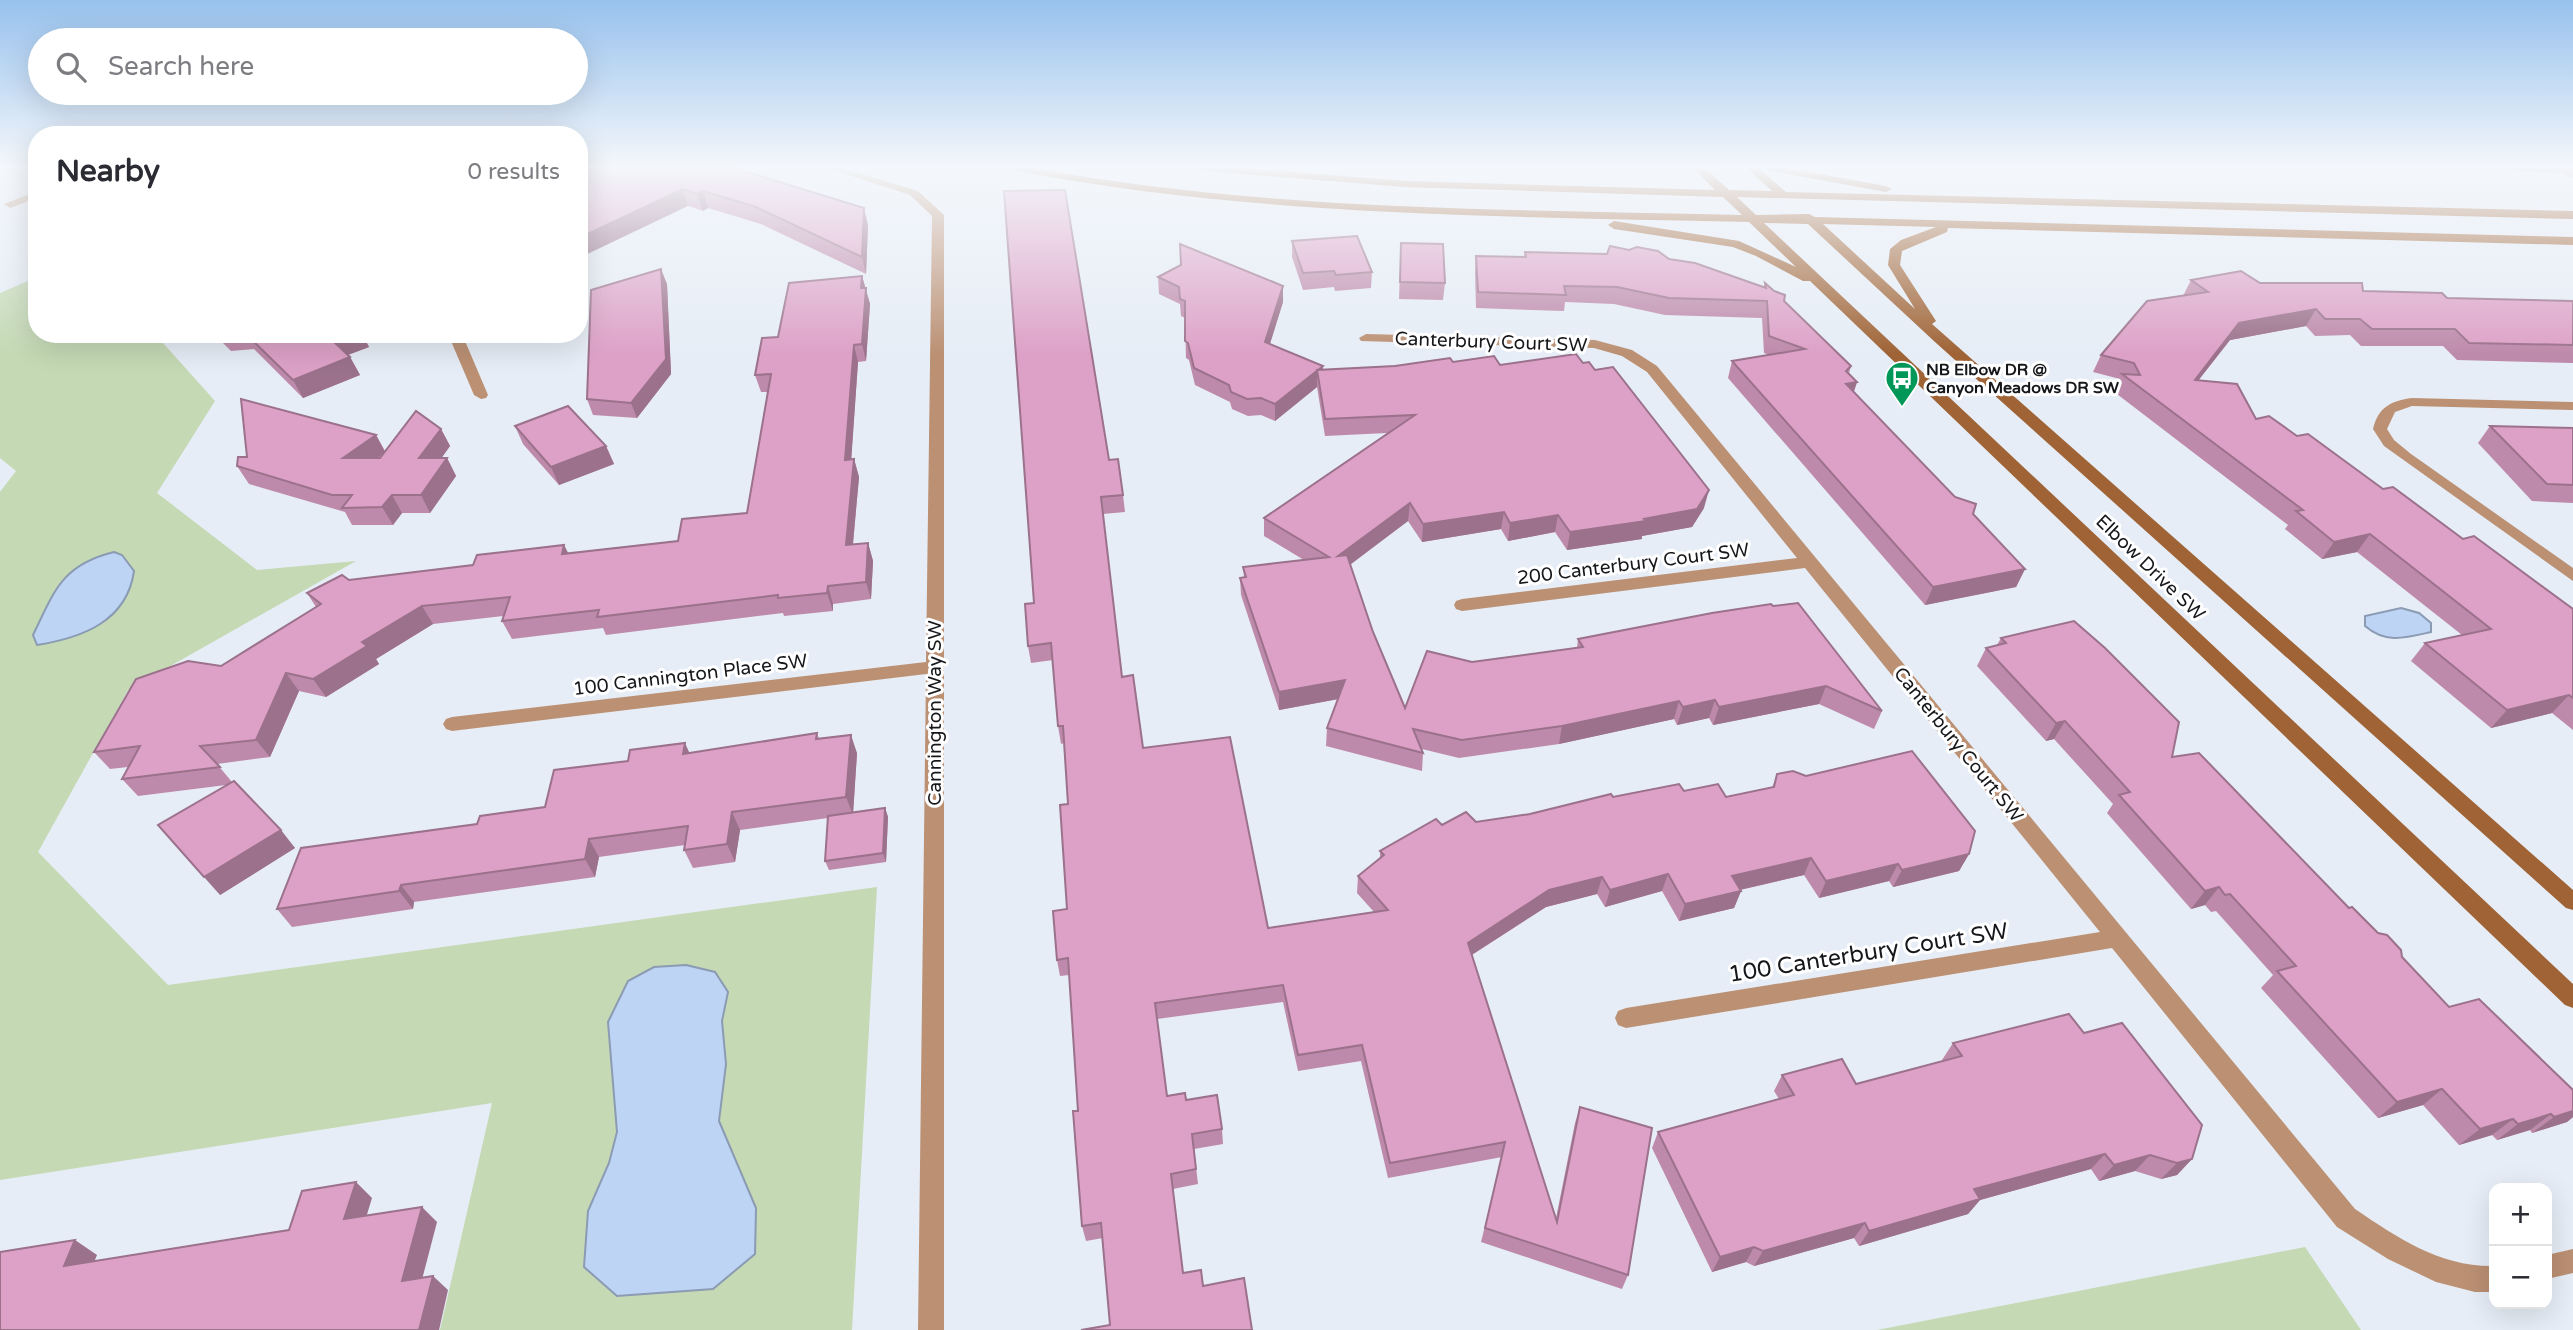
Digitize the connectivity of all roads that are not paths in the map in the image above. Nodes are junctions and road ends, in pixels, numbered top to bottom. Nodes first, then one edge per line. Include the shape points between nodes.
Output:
1 (938, 230) edge
2 (1642, 230) edge
3 (1765, 230) edge
4 (1823, 230) edge
5 (1942, 230) edge
6 (2122, 230) edge
7 (2573, 241) edge
8 (1833, 292) junction
9 (1366, 338) dead end
10 (1940, 339) junction
11 (459, 343) edge
12 (481, 395) dead end
13 (2573, 406) edge
14 (1808, 562) junction
15 (2573, 576) edge
16 (1462, 605) dead end
17 (934, 667) junction
18 (452, 724) dead end
19 (2573, 902) edge
20 (2119, 938) junction
21 (2573, 998) edge
22 (1626, 1018) dead end
23 (2573, 1261) edge
24 (2552, 1266) edge
25 (2489, 1278) edge
26 (931, 1330) edge

1 - 17 street, Cannington Way SW
2 - 8 main road via 1735,244
3 - 8 main road, Elbow Drive SW
4 - 10 main road, Elbow Drive SW
5 - 10 main road via 1896,249 1894,265
6 - 7 main road
8 - 21 main road, Elbow Drive SW
9 - 14 street, Canterbury Court SW via 1586,343 1641,360
10 - 19 main road, Elbow Drive SW
11 - 12 street
13 - 15 street via 2412,402 2387,411 2380,429 2406,457
14 - 16 street, 200 Canterbury Court SW
14 - 20 street, Canterbury Court SW
17 - 18 street, 100 Cannington Place SW
17 - 26 street, Cannington Way SW
20 - 22 street, 100 Canterbury Court SW
20 - 25 street, Canterbury Court SW via 2346,1218 2397,1253 2446,1273
23 - 24 street

